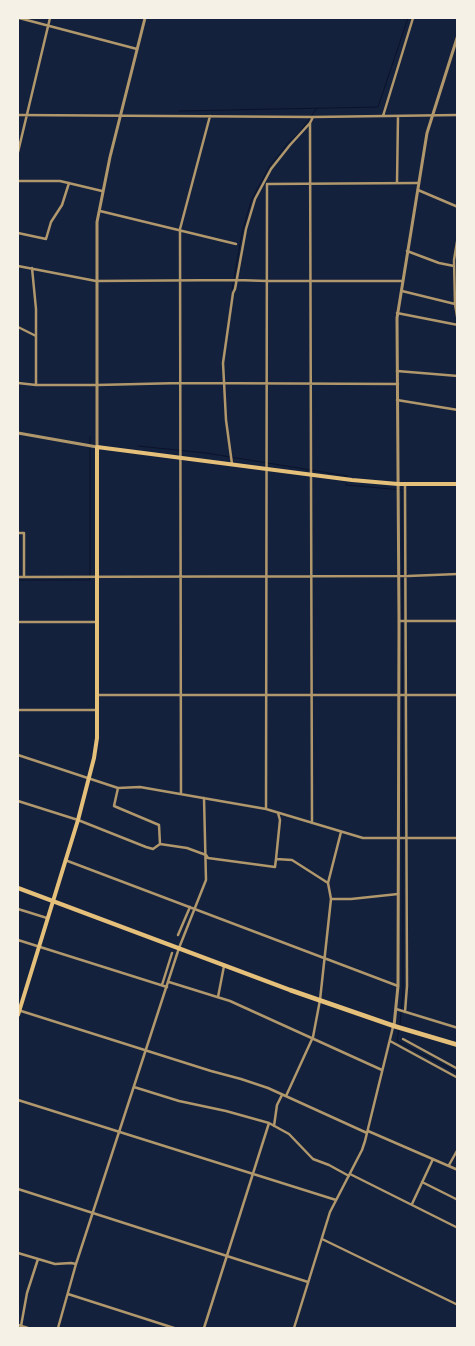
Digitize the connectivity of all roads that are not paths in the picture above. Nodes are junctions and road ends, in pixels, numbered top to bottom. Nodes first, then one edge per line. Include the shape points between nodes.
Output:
1 (19, 18) edge
2 (50, 18) edge
3 (145, 18) edge
4 (413, 18) edge
5 (48, 25) junction
6 (458, 35) edge
7 (137, 49) junction
8 (18, 115) edge
9 (27, 115) junction
10 (121, 115) junction
11 (458, 115) edge
12 (210, 116) junction
13 (383, 116) junction
14 (398, 116) junction
15 (432, 116) junction
16 (313, 117) junction
17 (310, 124) junction
18 (18, 152) edge
19 (18, 181) edge
20 (69, 183) junction
21 (310, 183) junction
22 (397, 183) junction
23 (418, 183) junction
24 (102, 190) junction
25 (417, 190) junction
26 (458, 208) edge
27 (98, 211) junction
28 (180, 229) junction
29 (18, 233) edge
30 (458, 236) edge
31 (236, 244) dead end
32 (407, 251) junction
33 (456, 260) edge
34 (18, 266) edge
35 (454, 266) junction
36 (32, 268) junction
37 (180, 280) junction
38 (237, 280) junction
39 (96, 281) junction
40 (267, 281) junction
41 (402, 281) junction
42 (310, 282) junction
43 (456, 286) edge
44 (400, 290) junction
45 (455, 304) junction
46 (397, 313) junction
47 (457, 322) edge
48 (18, 327) edge
49 (36, 336) junction
50 (397, 371) junction
51 (458, 376) edge
52 (18, 382) edge
53 (181, 383) junction
54 (223, 384) junction
55 (267, 384) junction
56 (310, 384) junction
57 (398, 384) junction
58 (36, 385) junction
59 (97, 385) junction
60 (397, 400) junction
61 (458, 410) edge
62 (18, 434) edge
63 (97, 447) junction
64 (181, 458) junction
65 (232, 464) junction
66 (267, 469) junction
67 (311, 475) junction
68 (398, 484) junction
69 (405, 484) junction
70 (458, 484) edge
71 (18, 533) edge
72 (458, 574) edge
73 (181, 576) junction
74 (266, 576) junction
75 (311, 576) junction
76 (398, 576) junction
77 (405, 576) junction
78 (18, 577) edge
79 (24, 577) junction
80 (97, 578) junction
81 (399, 621) junction
82 (405, 621) junction
83 (458, 621) edge
84 (18, 622) edge
85 (97, 622) junction
86 (266, 694) junction
87 (398, 694) junction
88 (405, 694) junction
89 (97, 695) junction
90 (181, 695) junction
91 (311, 695) junction
92 (458, 695) edge
93 (18, 710) edge
94 (96, 710) junction
95 (18, 755) edge
96 (90, 778) junction
97 (118, 788) junction
98 (181, 794) junction
99 (204, 798) junction
100 (18, 801) edge
101 (266, 809) junction
102 (278, 813) junction
103 (78, 820) junction
104 (312, 823) junction
105 (341, 831) junction
106 (402, 838) junction
107 (458, 838) edge
108 (160, 844) junction
109 (206, 855) junction
110 (276, 858) junction
111 (65, 860) junction
112 (328, 883) junction
113 (18, 888) edge
114 (398, 894) junction
115 (331, 899) junction
116 (52, 901) junction
117 (190, 907) junction
118 (18, 909) edge
119 (194, 909) junction
120 (47, 918) junction
121 (178, 935) dead end
122 (18, 940) edge
123 (39, 946) junction
124 (178, 948) junction
125 (172, 953) dead end
126 (324, 958) junction
127 (224, 966) junction
128 (169, 982) junction
129 (162, 986) junction
130 (398, 986) junction
131 (167, 987) junction
132 (218, 997) junction
133 (320, 1000) junction
134 (396, 1009) junction
135 (18, 1012) edge
136 (405, 1012) junction
137 (394, 1026) junction
138 (458, 1028) edge
139 (313, 1037) junction
140 (403, 1039) dead end
141 (390, 1041) junction
142 (458, 1044) edge
143 (420, 1048) junction
144 (146, 1051) junction
145 (416, 1056) junction
146 (458, 1068) edge
147 (382, 1070) junction
148 (458, 1078) edge
149 (134, 1087) junction
150 (284, 1095) junction
151 (18, 1100) edge
152 (269, 1124) junction
153 (274, 1126) junction
154 (120, 1132) junction
155 (368, 1132) junction
156 (458, 1149) edge
157 (433, 1159) junction
158 (448, 1166) junction
159 (458, 1170) edge
160 (253, 1174) junction
161 (350, 1175) junction
162 (422, 1182) junction
163 (18, 1189) edge
164 (336, 1200) junction
165 (458, 1200) edge
166 (412, 1204) junction
167 (93, 1214) junction
168 (458, 1228) edge
169 (322, 1239) junction
170 (18, 1252) edge
171 (227, 1256) junction
172 (38, 1259) junction
173 (76, 1264) junction
174 (308, 1282) junction
175 (68, 1294) junction
176 (458, 1305) edge
177 (19, 1326) edge
178 (28, 1328) edge
179 (58, 1328) edge
180 (174, 1328) edge
181 (204, 1328) edge
182 (294, 1328) edge
183 (299, 1328) edge

1 - 5 street
2 - 5 street
3 - 7 street
4 - 13 street
5 - 7 street
5 - 9 street
6 - 15 street
7 - 10 street
8 - 9 street
9 - 10 street
9 - 18 street
10 - 12 street
10 - 24 street
11 - 15 street
12 - 16 street
12 - 28 street
13 - 14 street
13 - 16 street
14 - 15 street
14 - 22 street
15 - 23 street
16 - 17 street
17 - 21 street
17 - 38 street via 271,169 255,199
19 - 20 street
20 - 24 street
20 - 29 street via 46,240
21 - 22 street
21 - 40 street via 267,184
21 - 42 street
22 - 23 street
23 - 25 street
24 - 27 street
25 - 26 street
25 - 32 street
27 - 28 street
27 - 39 street
28 - 31 street
28 - 37 street
30 - 33 street
32 - 35 street
32 - 41 street
33 - 35 street
34 - 36 street
35 - 43 street
36 - 39 street
36 - 49 street
37 - 38 street
37 - 39 street
37 - 53 street
38 - 40 street
38 - 54 street via 228,318
39 - 59 street
40 - 42 street
40 - 55 street
41 - 42 street
41 - 44 street
42 - 56 street
43 - 45 street
44 - 45 street
44 - 46 street
45 - 47 street
46 - 47 street
46 - 50 street
48 - 49 street
49 - 58 street
50 - 51 street
50 - 57 street
52 - 58 street
53 - 54 street
53 - 59 street
53 - 64 street
54 - 55 street
54 - 65 street
55 - 56 street
55 - 66 street
56 - 57 street
56 - 67 street
57 - 60 street
58 - 59 street
59 - 63 street
60 - 61 street
60 - 68 street
62 - 63 street
63 - 64 main road
63 - 80 main road
64 - 65 main road
64 - 73 street
65 - 66 main road
66 - 67 main road
66 - 74 street
67 - 68 main road
67 - 75 street
68 - 69 main road
68 - 76 street
69 - 70 main road
69 - 77 street
71 - 79 street via 24,533
72 - 77 street
73 - 74 street
73 - 80 street
73 - 90 street
74 - 75 street
74 - 86 street
75 - 76 street
75 - 91 street
76 - 77 street
76 - 81 street
77 - 82 street
78 - 79 street
79 - 80 street
80 - 85 main road
81 - 82 street
81 - 87 street
82 - 83 street
82 - 88 street
84 - 85 street
85 - 89 main road
86 - 90 street
86 - 91 street
86 - 101 street
87 - 88 street
87 - 91 street
87 - 106 street
88 - 92 street
88 - 106 street
89 - 90 street
89 - 94 main road
90 - 98 street
91 - 104 street
93 - 94 street
94 - 96 main road via 97,738
95 - 96 street
96 - 97 street
96 - 103 main road
97 - 98 street via 140,787
97 - 108 street via 114,806 159,825
98 - 99 street
99 - 101 street
99 - 109 street
100 - 103 street
101 - 102 street
102 - 104 street
102 - 110 street
103 - 108 street via 153,849
103 - 111 main road
104 - 105 street
105 - 106 street via 363,838
105 - 112 street
106 - 107 street
106 - 114 street
106 - 136 street
108 - 109 street
109 - 110 street via 208,858 275,867
109 - 119 street via 206,880
110 - 112 street via 292,860
111 - 116 main road
111 - 117 street
112 - 115 street
113 - 116 highway
114 - 115 street
114 - 130 street
115 - 126 street
116 - 120 main road
116 - 124 highway
117 - 119 street
117 - 121 street
118 - 120 street
119 - 124 street
119 - 126 street
120 - 123 main road
122 - 123 street
123 - 129 street
123 - 135 main road
124 - 127 highway
124 - 128 street
125 - 129 street
126 - 130 street
126 - 133 street
127 - 132 street
127 - 133 highway
128 - 131 street
128 - 132 street
129 - 131 street
130 - 134 street
131 - 144 street
132 - 139 street
133 - 137 highway
133 - 139 street
134 - 136 street
134 - 137 street
135 - 144 street
136 - 138 street
137 - 141 street
137 - 142 highway
139 - 147 street
139 - 150 street
140 - 143 street
141 - 145 street
141 - 147 street
143 - 145 street
143 - 146 street
144 - 149 street
144 - 150 street
145 - 148 street
147 - 155 street
149 - 152 street
149 - 154 street
150 - 153 street via 277,1105
150 - 155 street
151 - 154 street
152 - 153 street
152 - 160 street
153 - 161 street via 289,1134 313,1160
154 - 160 street
154 - 167 street
155 - 157 street
155 - 161 street
156 - 158 street
157 - 158 street
157 - 162 street
158 - 159 street
160 - 164 street
160 - 171 street
161 - 164 street
161 - 166 street
162 - 165 street
162 - 166 street
163 - 167 street
164 - 169 street
166 - 168 street
167 - 171 street
167 - 173 street
169 - 174 street
169 - 176 street
170 - 172 street
171 - 174 street
171 - 181 street
172 - 173 street via 55,1264
172 - 177 street
173 - 175 street
174 - 182 street
175 - 179 street
175 - 180 street
177 - 178 street
182 - 183 street

